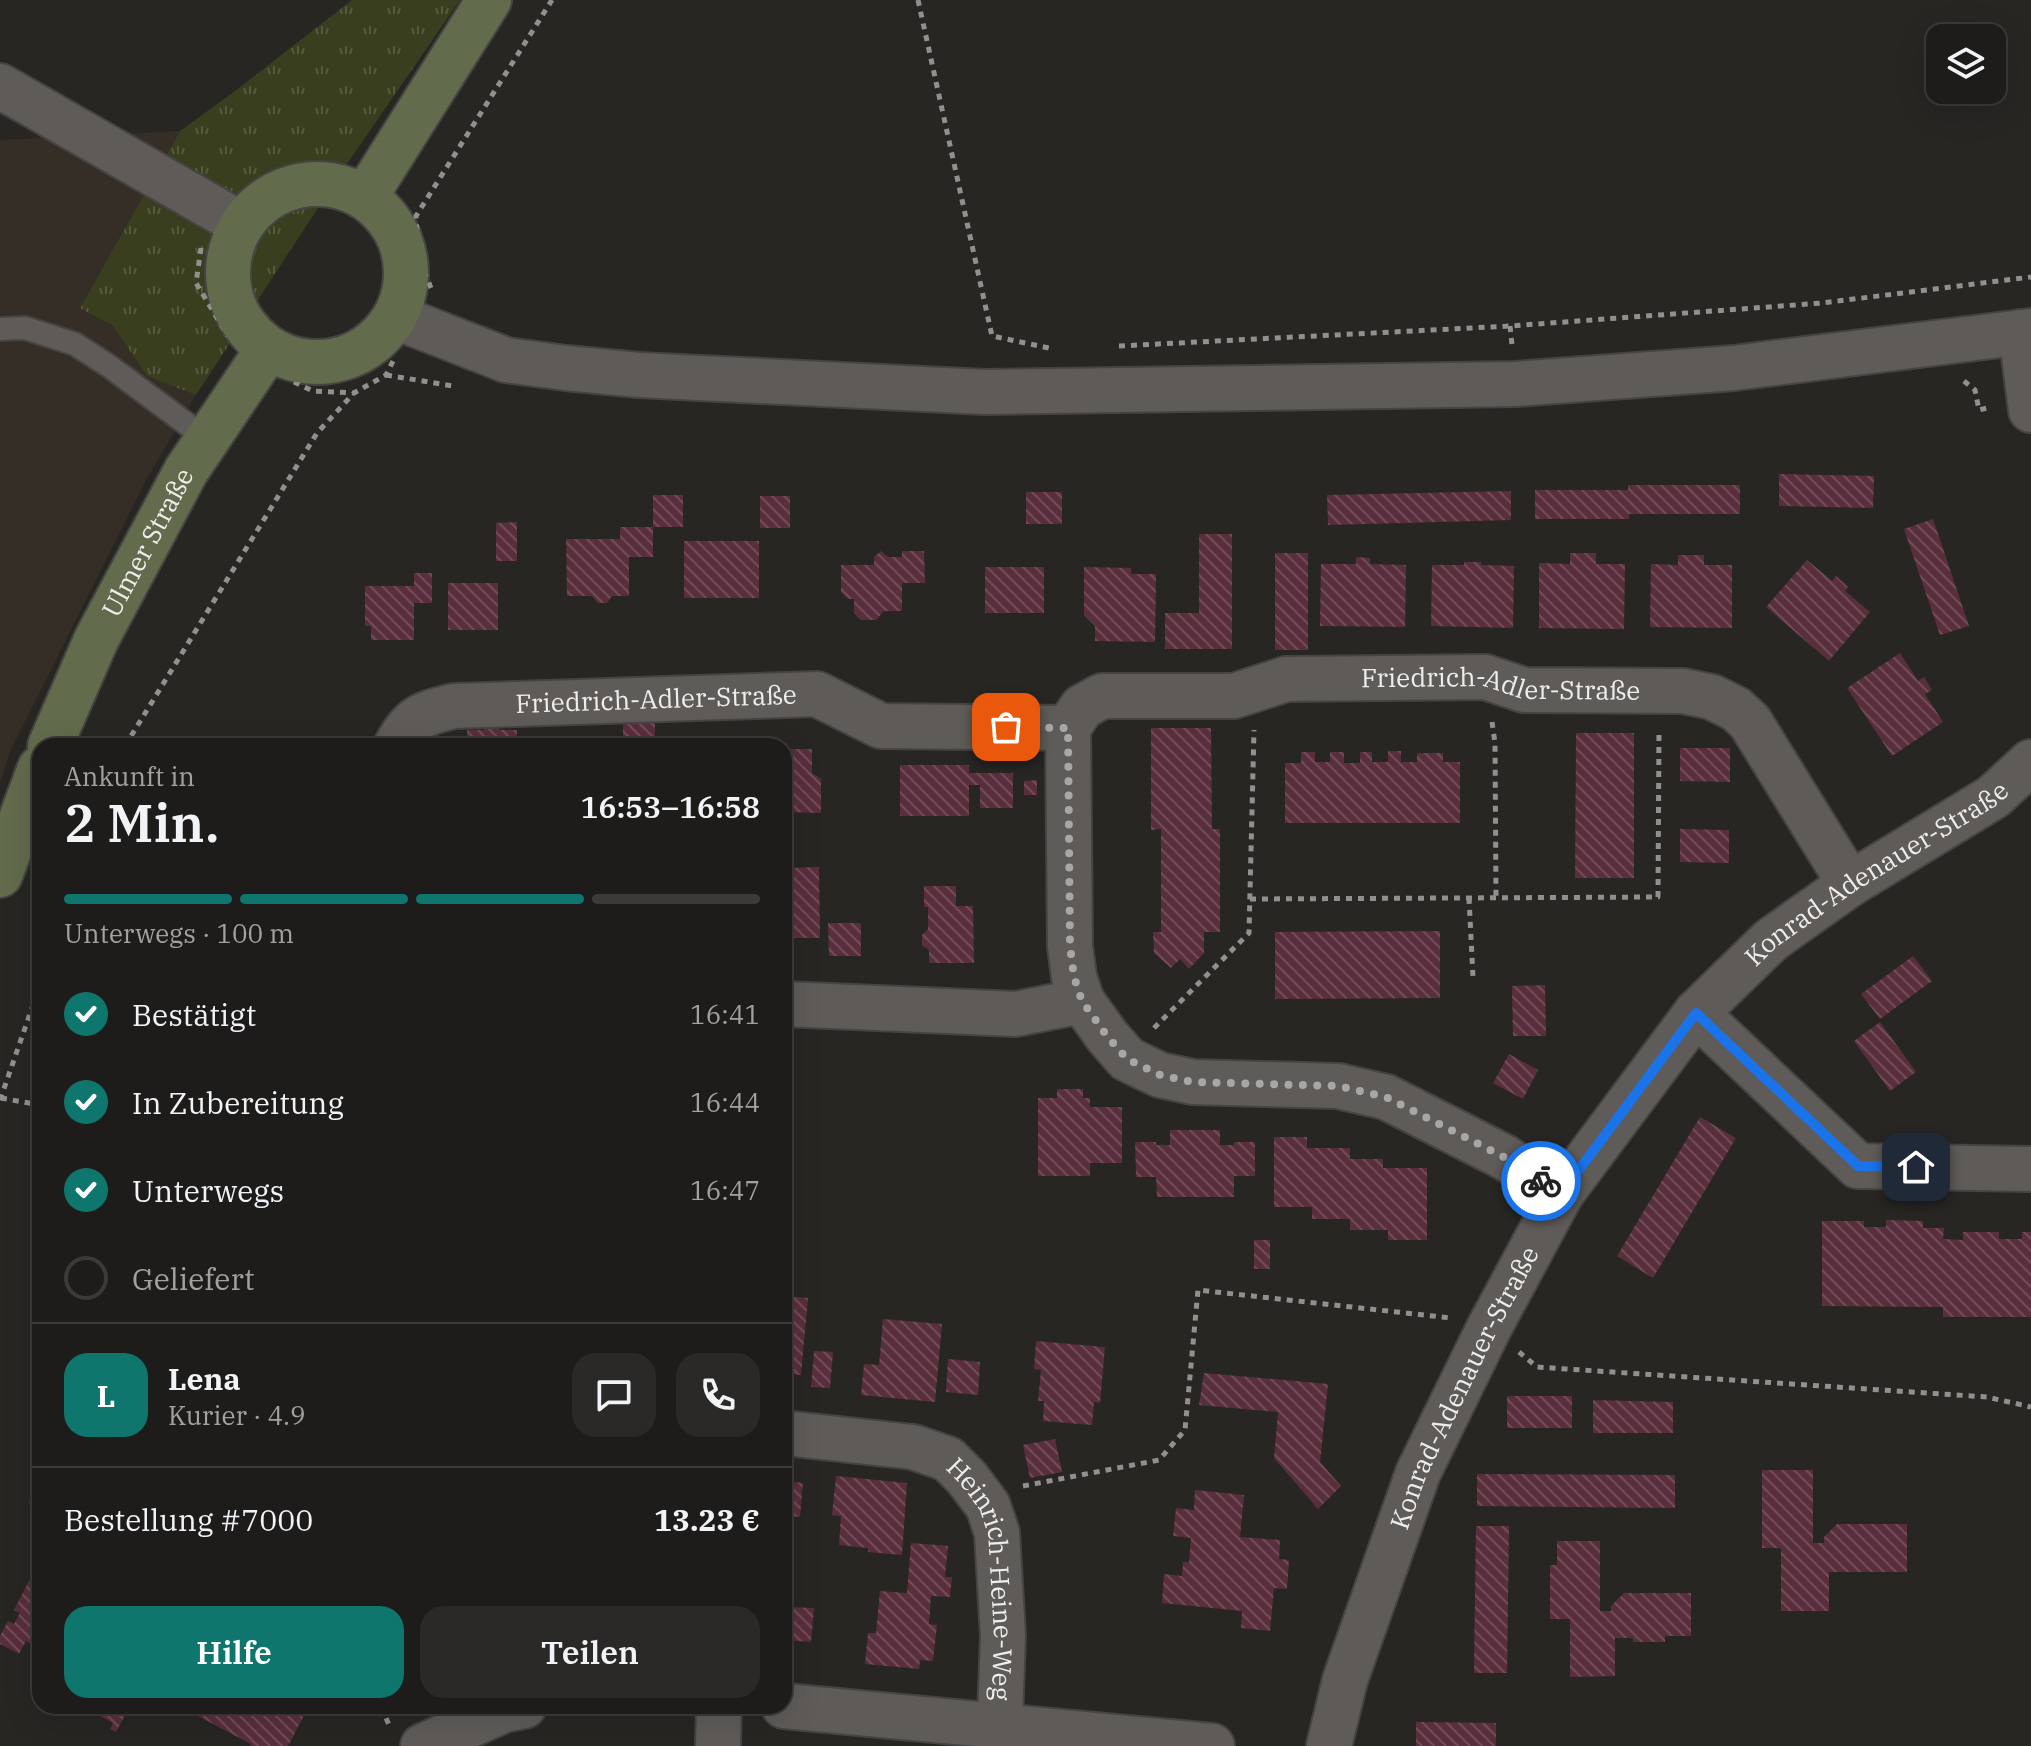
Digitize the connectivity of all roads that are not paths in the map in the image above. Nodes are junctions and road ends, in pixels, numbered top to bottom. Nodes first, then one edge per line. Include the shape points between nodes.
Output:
1 (489, 0) edge
2 (0, 86) edge
3 (365, 197) junction
4 (222, 231) junction
5 (404, 320) junction
6 (0, 329) edge
7 (2026, 331) edge
8 (263, 357) junction
9 (2031, 410) edge
10 (207, 439) junction
11 (1068, 728) junction
12 (53, 738) edge
13 (401, 738) edge
14 (2031, 762) edge
15 (32, 789) edge
16 (0, 875) edge
17 (1850, 884) junction
18 (1082, 1001) junction
19 (792, 1004) edge
20 (1696, 1013) junction
21 (2031, 1169) edge
22 (1561, 1194) junction
23 (792, 1434) edge
24 (792, 1707) edge
25 (492, 1714) edge
26 (719, 1714) edge
27 (999, 1736) edge
28 (408, 1741) edge
29 (718, 1746) edge
30 (1212, 1746) edge
31 (1329, 1746) edge

1 - 3 main road
2 - 4 street
3 - 4 main road via 333,184 298,185 265,199
3 - 5 main road via 391,220 405,251
4 - 8 main road via 229,292
5 - 7 street via 506,360 566,368 985,392 1516,384 1734,368
5 - 8 main road via 372,345 339,361
6 - 10 lane via 25,328 75,344
7 - 9 street
8 - 10 main road, Ulmer Straße
10 - 12 main road, Ulmer Straße via 96,640
11 - 13 street, Friedrich-Adler-Straße via 881,726 817,694 454,706 413,720
11 - 17 street, Friedrich-Adler-Straße via 1082,707 1102,696 1234,696 1286,679 1485,677 1524,690 1683,691 1712,697 1750,722
11 - 18 street via 1070,946
14 - 17 street, Konrad-Adenauer-Straße via 1993,797
15 - 16 main road
17 - 20 street, Konrad-Adenauer-Straße via 1771,940
18 - 19 street via 1016,1014
18 - 22 street via 1127,1059 1160,1075 1193,1082 1338,1086 1386,1097 1504,1157
20 - 21 street via 1858,1166
20 - 22 street, Konrad-Adenauer-Straße
22 - 31 street, Konrad-Adenauer-Straße via 1418,1473 1345,1680
23 - 27 street, Heinrich-Heine-Weg via 913,1447 948,1459 988,1506 997,1533 1002,1621
24 - 27 street
25 - 28 street
26 - 29 street
27 - 30 street

